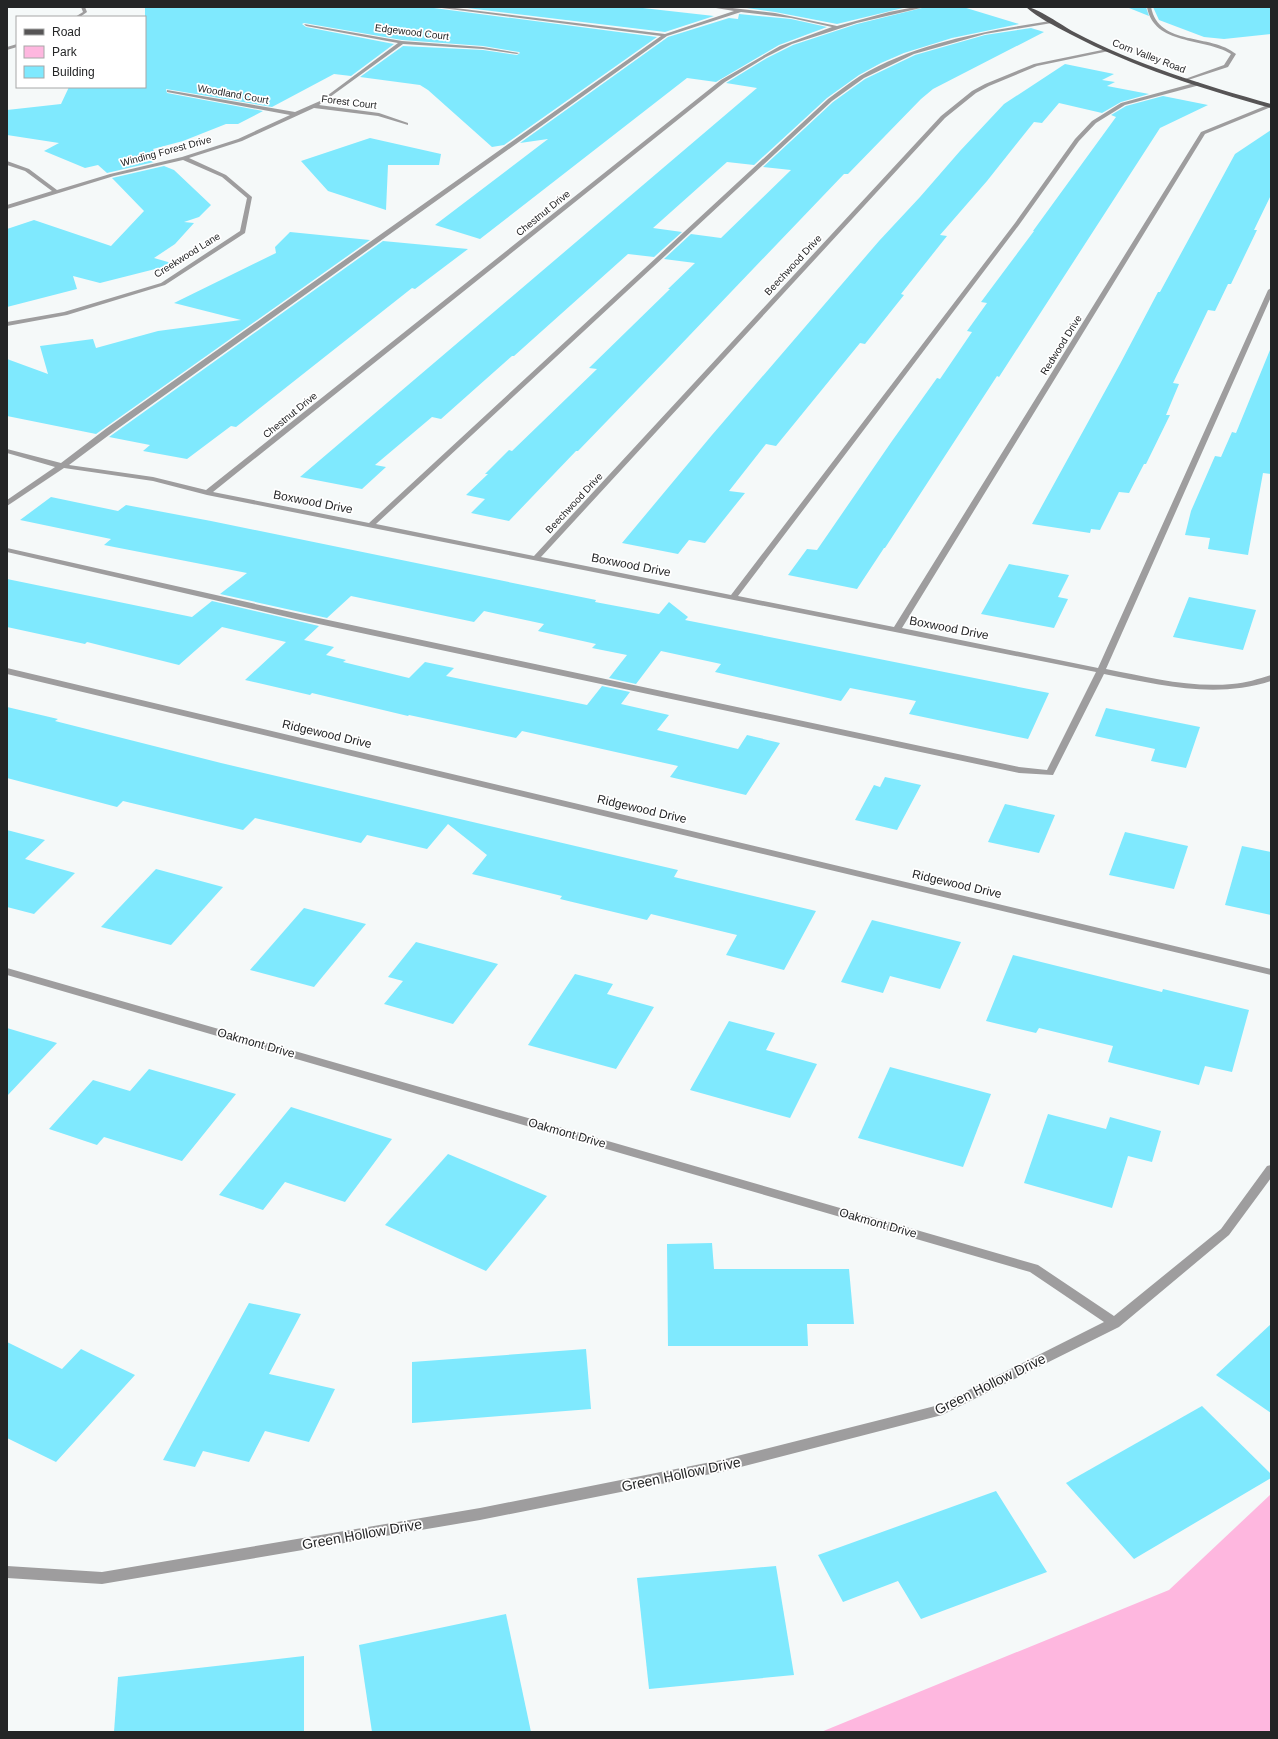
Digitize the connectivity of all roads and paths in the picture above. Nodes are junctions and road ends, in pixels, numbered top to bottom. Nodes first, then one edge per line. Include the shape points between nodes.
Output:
1 (83, 7) edge
2 (436, 7) edge
3 (712, 7) edge
4 (756, 7) edge
5 (923, 7) edge
6 (1028, 7) edge
7 (1149, 7) edge
8 (742, 10) junction
9 (79, 16) edge
10 (1050, 22) junction
11 (306, 25) dead end
12 (837, 27) junction
13 (665, 35) junction
14 (402, 42) junction
15 (1107, 50) junction
16 (517, 53) dead end
17 (1187, 80) junction
18 (1198, 84) junction
19 (169, 91) dead end
20 (312, 106) junction
21 (1271, 106) edge
22 (295, 114) junction
23 (406, 124) dead end
24 (184, 158) junction
25 (7, 163) edge
26 (55, 191) junction
27 (7, 207) edge
28 (1271, 290) edge
29 (7, 324) edge
30 (7, 451) edge
31 (62, 466) junction
32 (207, 493) junction
33 (7, 504) edge
34 (371, 525) junction
35 (7, 550) edge
36 (536, 558) junction
37 (733, 597) junction
38 (897, 629) junction
39 (7, 671) edge
40 (1101, 671) junction
41 (1271, 678) edge
42 (7, 971) edge
43 (1271, 972) edge
44 (1271, 1169) edge
45 (1114, 1323) junction
46 (7, 1572) edge

1 - 9 street via 85,12
2 - 13 street
3 - 8 street
4 - 8 street
5 - 12 street, Chestnut Drive
6 - 10 main road, Corn Valley Road
7 - 17 street via 1152,20 1162,28 1191,40 1222,47 1234,54 1226,66
8 - 12 street via 813,20
8 - 13 street
10 - 15 main road, Corn Valley Road
10 - 34 street via 986,33 912,54 862,77 830,100
11 - 14 street, Edgewood Court
12 - 32 street, Chestnut Drive via 789,44 723,81
13 - 31 street
14 - 16 street, Edgewood Court
14 - 20 street, Winding Forest Drive via 322,102
15 - 17 main road, Corn Valley Road
15 - 36 street, Beechwood Drive via 1036,65 994,82 974,92 943,118
17 - 18 main road, Corn Valley Road
18 - 21 main road, Corn Valley Road
18 - 37 street via 1123,104 1094,122 1077,140 902,377
19 - 22 street, Woodland Court
20 - 22 street, Winding Forest Drive
20 - 23 street, Forest Court via 379,114
21 - 38 street, Redwood Drive via 1203,133
22 - 24 street, Winding Forest Drive via 240,140
24 - 26 street, Winding Forest Drive
24 - 29 street, Creekwood Lane via 224,176 250,198 243,232 164,284 65,314
25 - 26 street via 30,171
26 - 27 street, Winding Forest Drive
28 - 40 street
30 - 31 street, Boxwood Drive
31 - 32 street, Boxwood Drive via 153,479
31 - 33 street
32 - 34 street, Boxwood Drive
34 - 36 street, Boxwood Drive
35 - 40 street via 315,621 1019,770 1050,773
36 - 37 street, Boxwood Drive
37 - 38 street, Boxwood Drive
38 - 40 street, Boxwood Drive
39 - 43 street, Ridgewood Drive
40 - 41 street, Boxwood Drive via 1168,684 1209,688 1253,685
42 - 45 street, Oakmont Drive via 1034,1268
44 - 45 street, Green Hollow Drive via 1225,1232
45 - 46 street, Green Hollow Drive via 942,1410 721,1466 480,1514 102,1578

